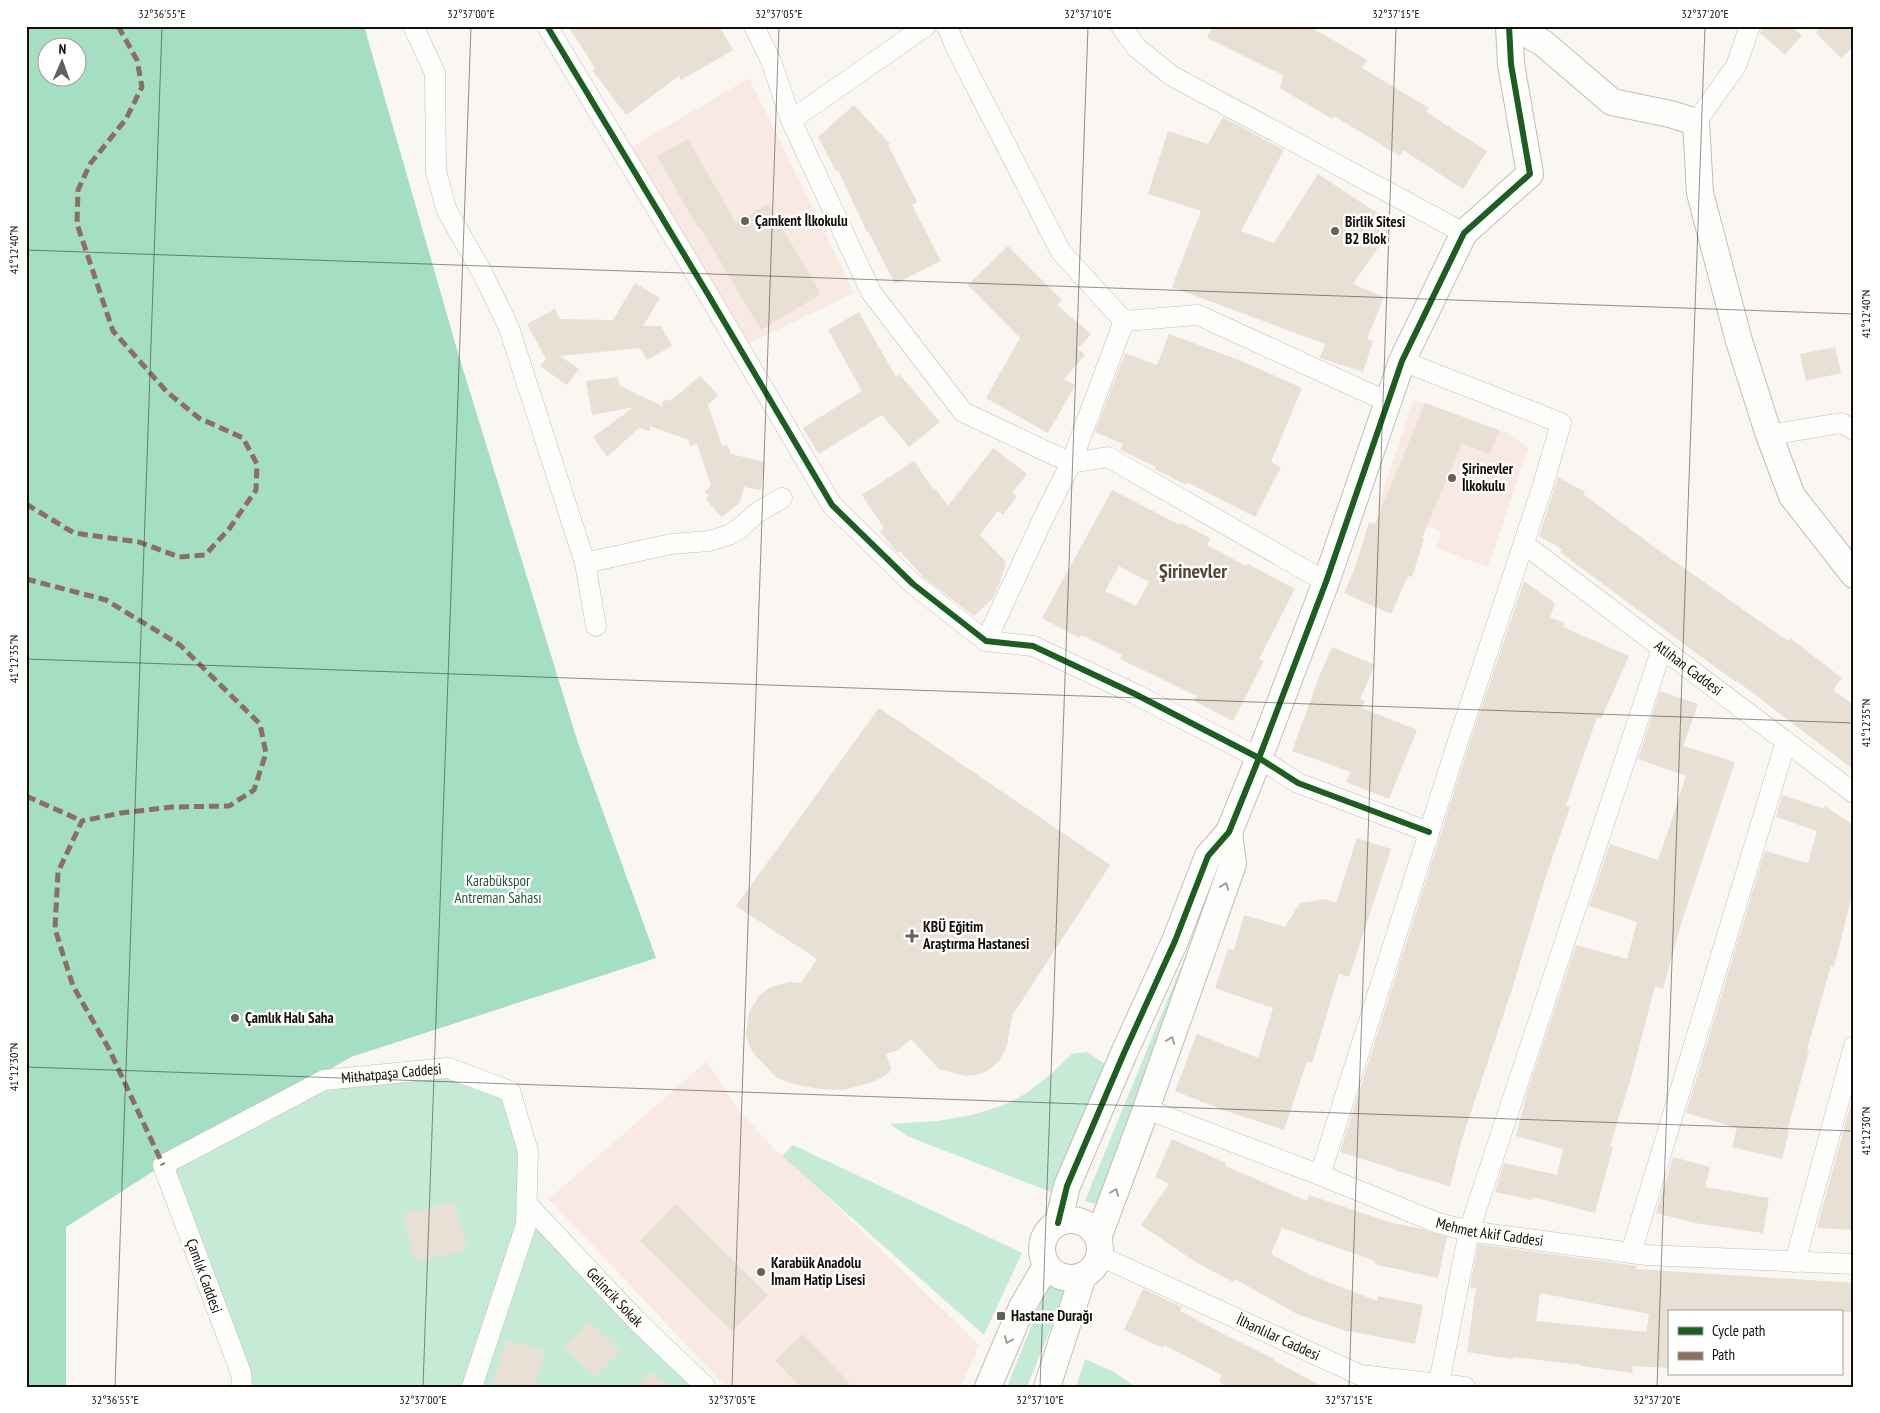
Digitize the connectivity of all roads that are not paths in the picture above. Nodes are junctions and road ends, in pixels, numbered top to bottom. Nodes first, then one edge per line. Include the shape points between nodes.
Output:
1 (413, 26) edge
2 (547, 26) edge
3 (754, 26) edge
4 (926, 26) edge
5 (948, 26) edge
6 (1121, 26) edge
7 (1511, 26) edge
8 (1750, 26) edge
9 (791, 120) junction
10 (1696, 122) junction
11 (1464, 233) junction
12 (1124, 321) junction
13 (1402, 360) junction
14 (1388, 402) junction
15 (1854, 430) edge
16 (1769, 435) junction
17 (1071, 462) junction
18 (782, 498) dead end
19 (1524, 544) junction
20 (585, 563) junction
21 (1854, 575) edge
22 (1326, 582) junction
23 (596, 626) dead end
24 (986, 641) junction
25 (1662, 648) junction
26 (1786, 741) junction
27 (1259, 758) junction
28 (1854, 793) edge
29 (1229, 832) junction
30 (1429, 832) junction
31 (1854, 1046) edge
32 (1146, 1109) junction
33 (163, 1165) joint
34 (1320, 1175) junction
35 (527, 1204) junction
36 (1058, 1223) junction
37 (1469, 1231) junction
38 (1099, 1247) junction
39 (1631, 1253) junction
40 (1795, 1262) junction
41 (1854, 1264) edge
42 (1046, 1266) junction
43 (1083, 1276) junction
44 (1364, 1381) edge
45 (1439, 1383) junction
46 (242, 1387) edge
47 (472, 1387) edge
48 (706, 1387) edge
49 (988, 1387) edge
50 (1047, 1387) edge
51 (1465, 1387) edge

1 - 20 street via 435,73 436,172 446,211 483,274 509,328
2 - 24 street via 832,505 914,584
3 - 9 street via 771,62
4 - 9 street
5 - 12 street via 956,48 1061,252
6 - 11 street via 1137,48 1172,76
7 - 10 street via 1543,43 1612,102
7 - 11 street via 1511,64 1530,174
8 - 10 street via 1736,66
9 - 17 street via 871,292 964,412
10 - 16 street via 1700,193 1739,341
11 - 13 street
12 - 14 street via 1198,316
12 - 17 street
13 - 14 street
13 - 19 street via 1560,422
14 - 22 street
15 - 16 street via 1842,423
16 - 21 street via 1792,496
17 - 22 street via 1108,457
17 - 24 street
18 - 20 street via 729,535
19 - 25 street, Atlıhan Caddesi
19 - 30 street
20 - 23 street
22 - 27 street
24 - 27 street via 1033,646
25 - 26 street, Atlıhan Caddesi
25 - 37 street
26 - 28 street, Atlıhan Caddesi
26 - 39 street
27 - 29 street
27 - 30 street via 1298,783
32 -> 29 street via 1233,864
29 - 36 street via 1208,856 1068,1186
30 - 34 street
31 - 40 street
32 - 34 street, Mehmet Akif Caddesi
38 -> 32 street
33 - 35 street, Mithatpaşa Caddesi via 324,1080 448,1068 510,1090 528,1150
33 - 46 street, Çamlık Caddesi via 241,1374
34 - 37 street, Mehmet Akif Caddesi via 1438,1224
35 - 47 street, Mithatpaşa Caddesi via 526,1225
35 - 48 street, Gelincik Sokak via 636,1320
36 - 38 street via 1077,1220 1086,1224 1093,1230
36 - 42 street via 1051,1227 1042,1242
37 - 39 street, Mehmet Akif Caddesi
37 - 45 street
38 - 43 street via 1096,1264
38 - 44 street, İlhanlılar Caddesi
39 - 40 street, Mehmet Akif Caddesi
40 - 41 street, Mehmet Akif Caddesi
42 - 43 street via 1067,1279
42 -> 49 street via 1022,1307
43 - 50 street
44 - 45 street, İlhanlılar Caddesi
45 - 51 street, İlhanlılar Caddesi

